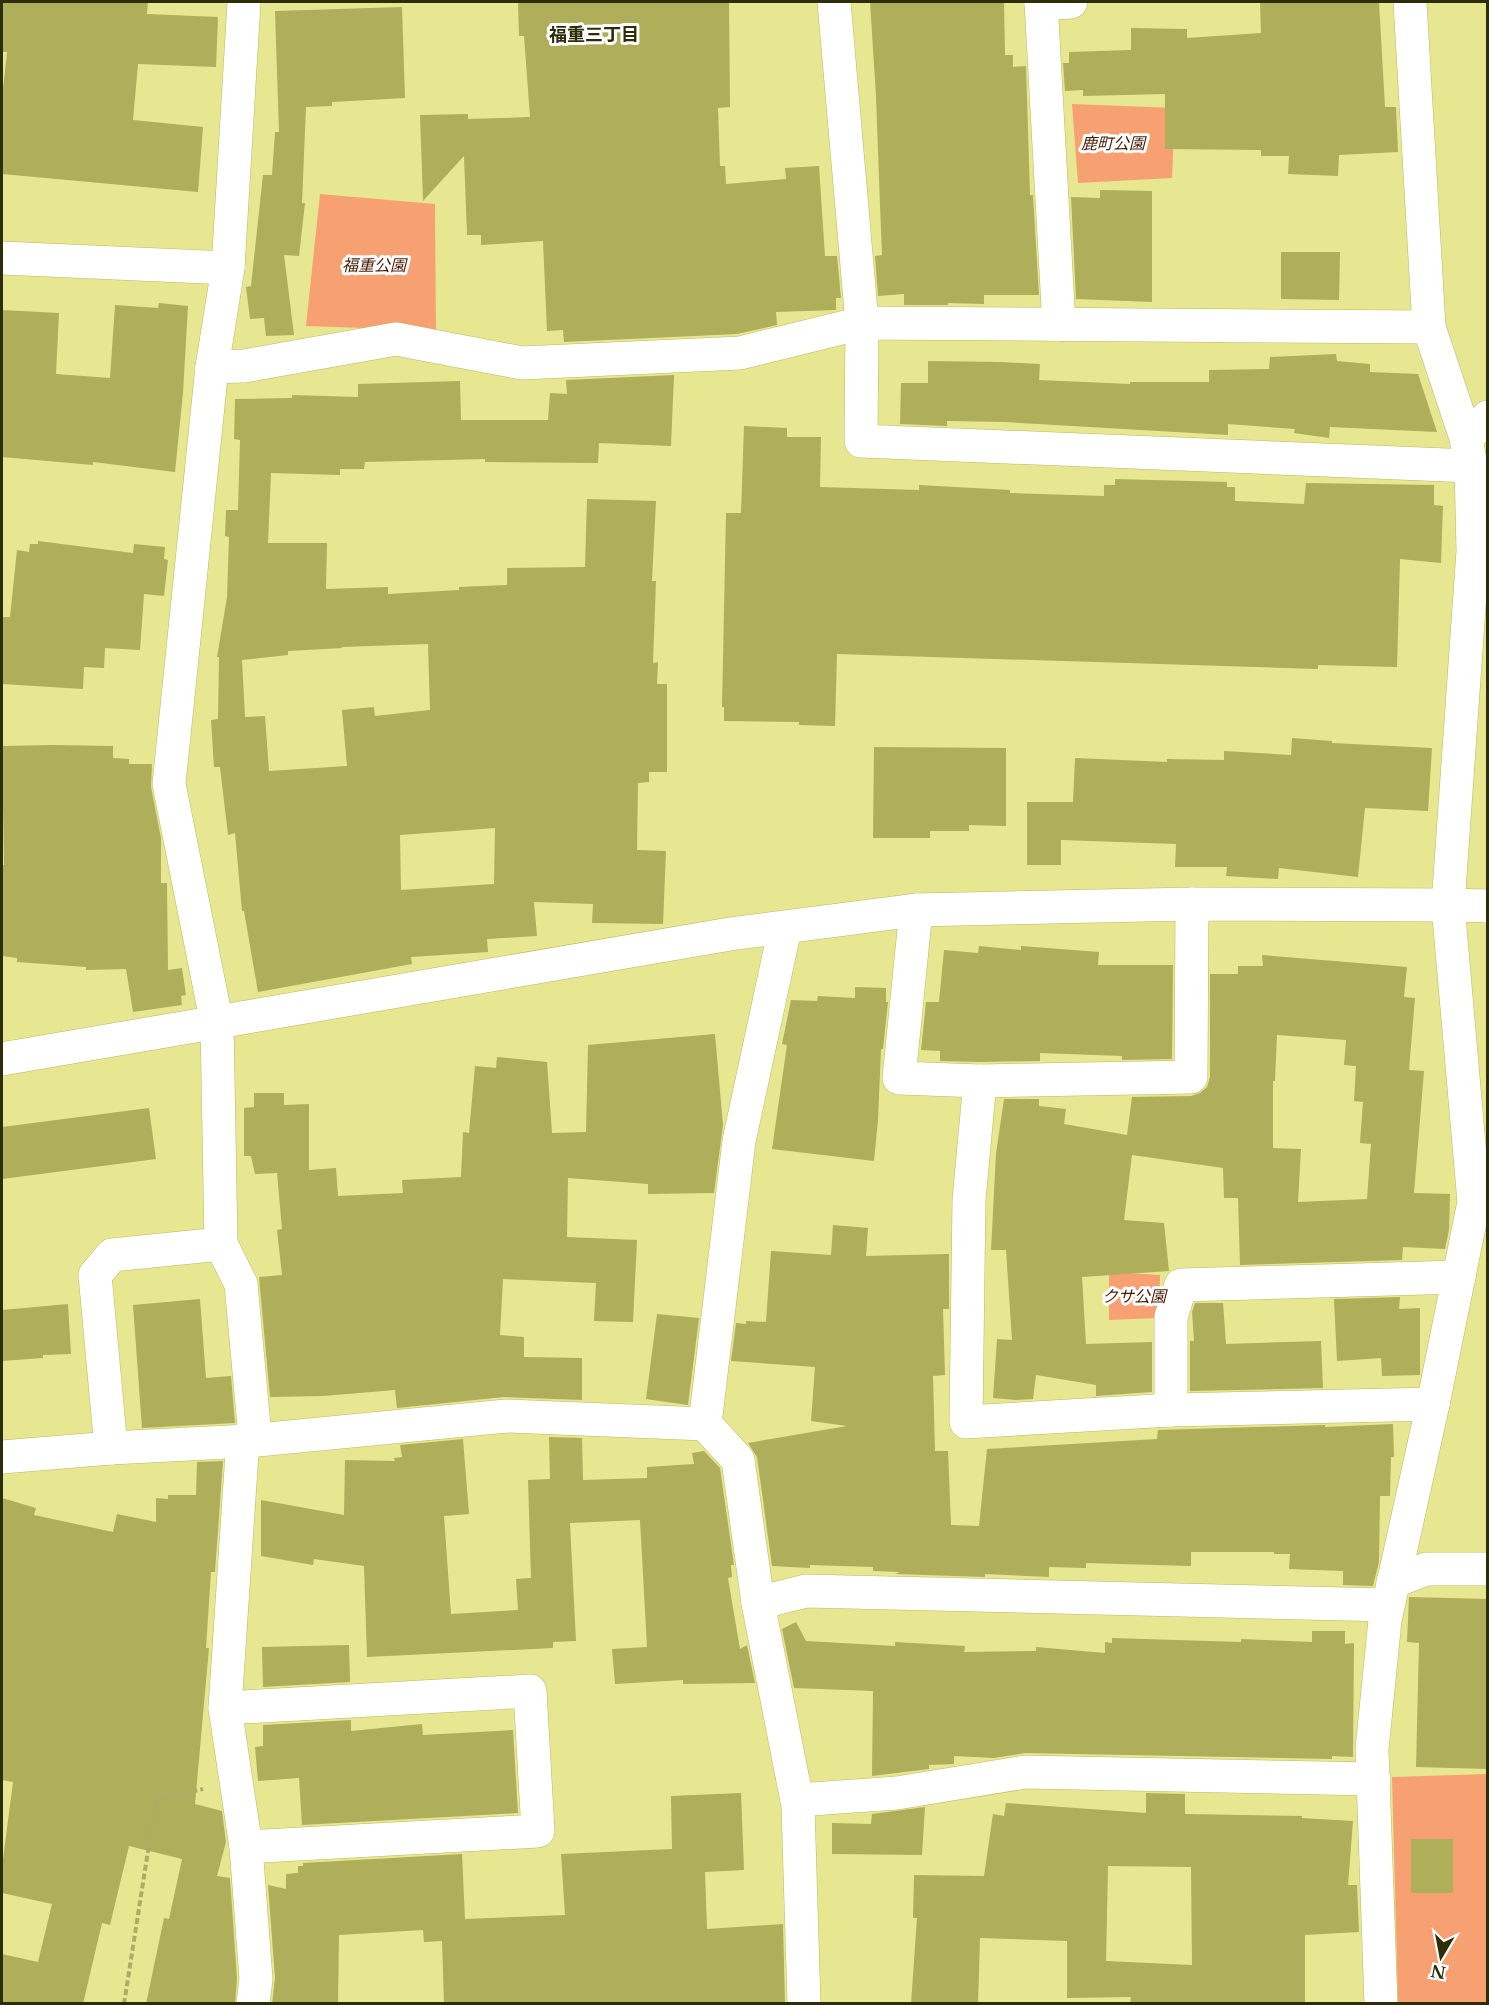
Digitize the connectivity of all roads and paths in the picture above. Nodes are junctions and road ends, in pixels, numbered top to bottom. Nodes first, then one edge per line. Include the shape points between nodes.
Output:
1 (244, 2) edge
2 (834, 2) edge
3 (1051, 2) edge
4 (1410, 2) edge
5 (2, 258) edge
6 (228, 268) junction
7 (862, 323) junction
8 (1059, 325) junction
9 (1429, 327) junction
10 (212, 367) junction
11 (1475, 440) edge
12 (1192, 904) junction
13 (1448, 904) junction
14 (1488, 906) edge
15 (916, 910) junction
16 (786, 928) junction
17 (217, 1024) junction
18 (2, 1059) edge
19 (980, 1081) junction
20 (221, 1244) junction
21 (1459, 1277) junction
22 (1433, 1404) junction
23 (1171, 1410) junction
24 (705, 1424) junction
25 (247, 1442) junction
26 (111, 1448) junction
27 (2, 1457) edge
28 (1488, 1569) edge
29 (1391, 1594) junction
30 (758, 1603) junction
31 (225, 1708) junction
32 (1374, 1779) junction
33 (236, 1782) junction
34 (796, 1800) junction
35 (246, 1847) junction
36 (124, 2004) edge
37 (253, 2004) edge
38 (804, 2004) edge
39 (1381, 2004) edge

1 - 6 street
2 - 7 street
3 - 8 street
4 - 9 street
5 - 6 street
6 - 10 street
7 - 8 street
7 - 10 street via 740,353 522,363 396,339 244,366
7 - 11 street via 861,441
8 - 9 street
9 - 11 street
10 - 17 street via 169,784
11 - 13 street via 1473,551
12 - 13 street
12 - 15 street
12 - 19 street via 1191,1077
13 - 14 street
13 - 21 street via 1474,1202
15 - 16 street
15 - 19 street via 899,1078
16 - 17 street via 730,934
16 - 24 street via 739,1141
17 - 18 street
17 - 20 street
19 - 23 street via 969,1200 966,1422
20 - 25 street via 241,1284 254,1426
20 - 26 street via 112,1255 95,1275
21 - 22 street
21 - 23 street via 1181,1285 1171,1317
22 - 23 street
22 - 29 street
24 - 25 street via 506,1416
24 - 30 street via 738,1460
25 - 26 street
25 - 31 street via 242,1453
26 - 27 street
28 - 29 street via 1426,1569
29 - 30 street via 806,1591
29 - 32 street via 1384,1620 1372,1749
30 - 34 street
31 - 33 street
31 - 35 street via 530,1691 538,1831
32 - 34 street via 1024,1772 897,1793
32 - 39 street
33 - 35 street
33 - 36 path via 156,1800
34 - 38 street
35 - 37 street via 256,1979

